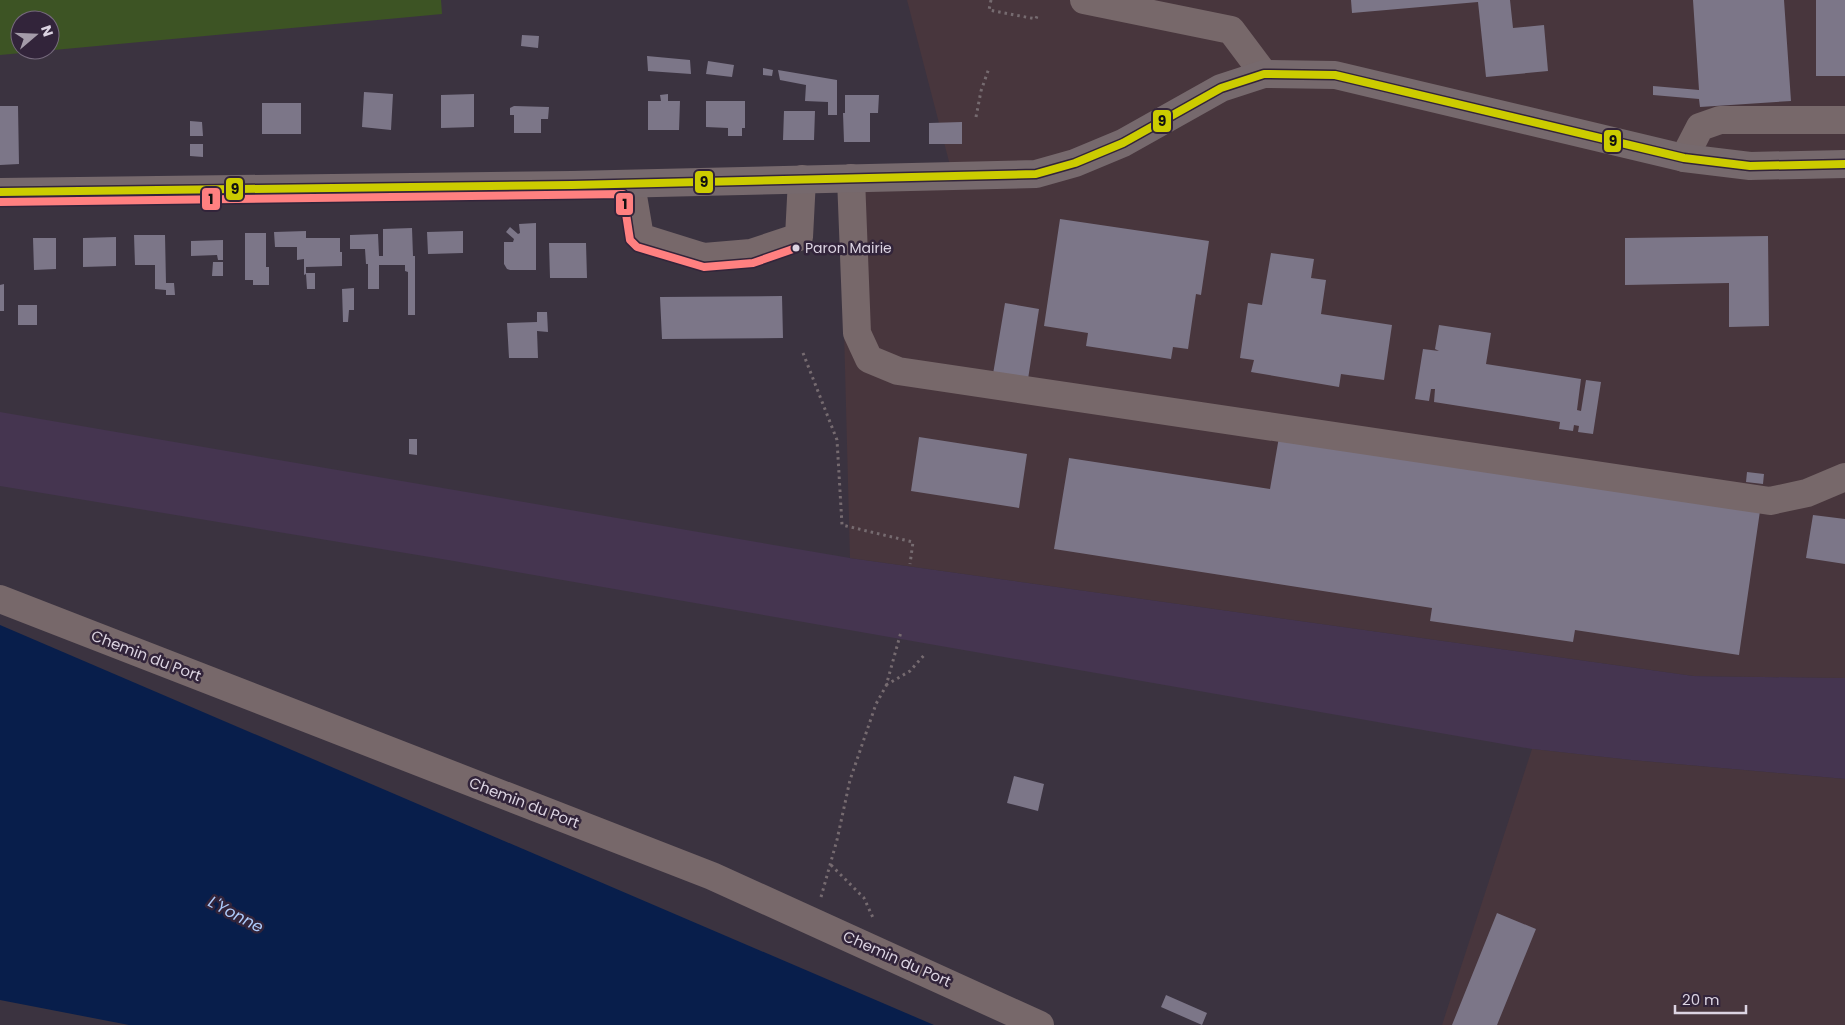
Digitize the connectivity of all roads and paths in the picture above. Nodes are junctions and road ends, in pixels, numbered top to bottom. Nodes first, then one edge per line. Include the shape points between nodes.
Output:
1 (992, 0) edge
2 (1084, 0) edge
3 (1038, 13) dead end
4 (989, 68) dead end
5 (1264, 74) junction
6 (976, 117) dead end
7 (1845, 120) edge
8 (1684, 158) junction
9 (1845, 164) edge
10 (851, 178) junction
11 (802, 179) junction
12 (631, 184) junction
13 (0, 192) edge
14 (803, 353) dead end
15 (1845, 477) edge
16 (910, 564) dead end
17 (0, 599) edge
18 (901, 632) dead end
19 (926, 653) dead end
20 (886, 686) junction
21 (830, 864) junction
22 (815, 922) junction
23 (876, 950) junction
24 (1040, 1025) edge

1 - 3 path via 989,10 1036,19
2 - 5 street via 1231,30
4 - 6 path
5 - 8 main road via 1335,75
5 - 10 main road via 1221,88 1123,143 1075,163 1036,174
7 - 8 street via 1720,120 1700,127
8 - 9 main road via 1750,166
10 - 11 main road
10 - 15 street via 858,333 869,359 898,371 1770,501 1807,493
11 - 12 main road
11 - 12 street via 799,237 751,253 704,257 640,237
12 - 13 main road
14 - 16 path via 837,440 842,525 913,542
17 - 22 street, Chemin du Port via 712,876
18 - 20 path
19 - 20 path via 910,671
20 - 21 path via 876,704 850,780
21 - 22 path
21 - 23 path via 864,898 882,939
22 - 23 street, Chemin du Port
23 - 24 street, Chemin du Port

